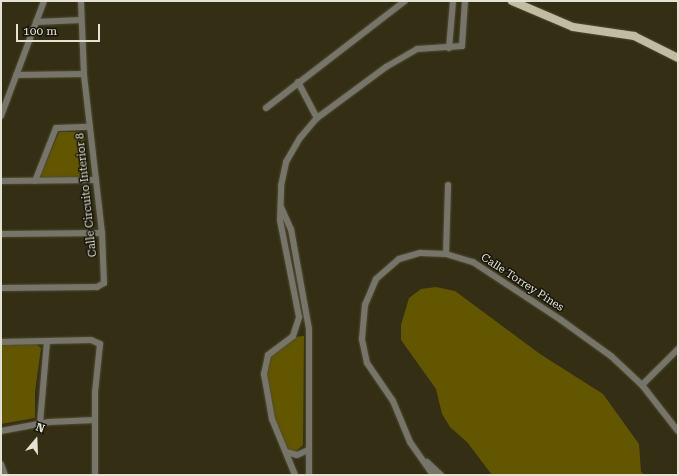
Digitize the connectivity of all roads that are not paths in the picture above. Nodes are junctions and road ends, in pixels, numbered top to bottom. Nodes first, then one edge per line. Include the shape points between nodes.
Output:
1 (44, 1) edge
2 (81, 1) edge
3 (405, 1) edge
4 (453, 1) edge
5 (465, 1) edge
6 (512, 1) edge
7 (81, 20) junction
8 (36, 22) junction
9 (450, 22) junction
10 (464, 24) junction
11 (449, 48) junction
12 (664, 51) junction
13 (678, 53) edge
14 (678, 58) edge
15 (84, 74) junction
16 (16, 75) junction
17 (298, 82) junction
18 (266, 108) dead end
19 (1, 116) edge
20 (317, 118) junction
21 (90, 127) junction
22 (96, 180) junction
23 (1, 181) edge
24 (35, 181) junction
25 (448, 186) dead end
26 (281, 207) junction
27 (102, 233) junction
28 (1, 234) edge
29 (446, 254) junction
30 (1, 288) edge
31 (47, 341) junction
32 (1, 342) edge
33 (678, 349) edge
34 (642, 385) junction
35 (95, 420) junction
36 (40, 423) junction
37 (1, 431) edge
38 (678, 431) edge
39 (308, 450) junction
40 (286, 452) junction
41 (1, 464) edge
42 (432, 472) edge
43 (5, 475) edge
44 (95, 475) edge
45 (295, 475) edge
46 (309, 475) edge
47 (441, 475) edge

1 - 8 street
2 - 7 street, Calle Circuito Interior 8
3 - 17 street
4 - 9 street
5 - 10 street
6 - 12 main road via 556,22 634,36
7 - 8 street
7 - 15 street, Calle Circuito Interior 8
8 - 16 street
9 - 10 street
9 - 11 street
10 - 11 street via 463,45
11 - 20 street via 426,47 409,53
12 - 13 main road
12 - 14 main road
15 - 16 street
15 - 21 street, Calle Circuito Interior 8
16 - 19 street
17 - 18 street
17 - 20 street
20 - 26 street via 300,138 286,162 281,186
21 - 22 street, Calle Circuito Interior 8
21 - 24 street via 56,128
22 - 24 street
22 - 27 street, Calle Circuito Interior 8
23 - 24 street
25 - 29 street
26 - 39 street via 290,225 309,329
26 - 40 street via 280,220 299,317 293,336 270,352 264,367 269,406
27 - 28 street
27 - 30 street, Calle Circuito Interior 8 via 102,285
29 - 34 street, Calle Torrey Pines via 473,262 485,269 611,356
29 - 42 street, Calle Torrey Pines via 420,252 406,256 385,269 370,292 362,327 367,363 393,401 410,442
31 - 32 street
31 - 35 street via 91,340 100,344
31 - 36 street
33 - 34 street
34 - 38 street, Calle Torrey Pines
35 - 36 street
35 - 44 street
36 - 37 street
39 - 40 street via 297,455
39 - 46 street
40 - 45 street
41 - 43 street
42 - 47 street, Calle Torrey Pines

